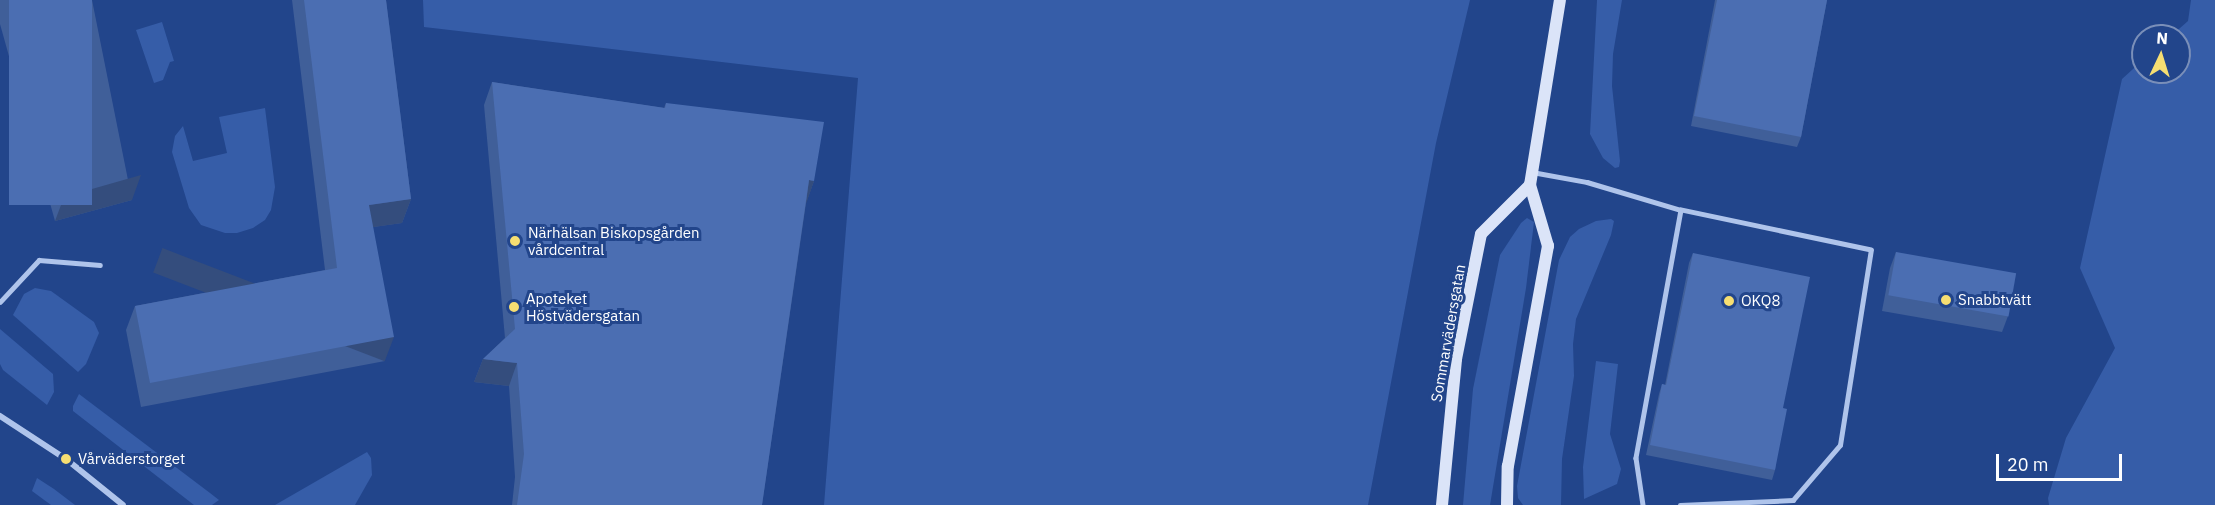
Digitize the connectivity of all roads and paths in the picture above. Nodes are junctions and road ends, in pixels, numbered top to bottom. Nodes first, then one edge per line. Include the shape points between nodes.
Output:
1 (1560, 0) edge
2 (1531, 172) junction
3 (1530, 186) junction
4 (1681, 210) junction
5 (100, 265) dead end
6 (0, 302) edge
7 (0, 416) edge
8 (123, 505) edge
9 (1442, 505) edge
10 (1507, 505) edge
11 (1643, 505) edge
12 (1680, 505) edge

1 - 2 street
2 - 3 street
2 - 4 lane via 1587,183
3 - 9 street, Sommarvädersgatan via 1481,234 1456,359
3 - 10 street via 1548,246 1508,466
4 - 11 lane via 1636,458
4 - 12 lane via 1871,250 1840,445 1793,500
5 - 6 lane via 39,260
7 - 8 street via 66,459

